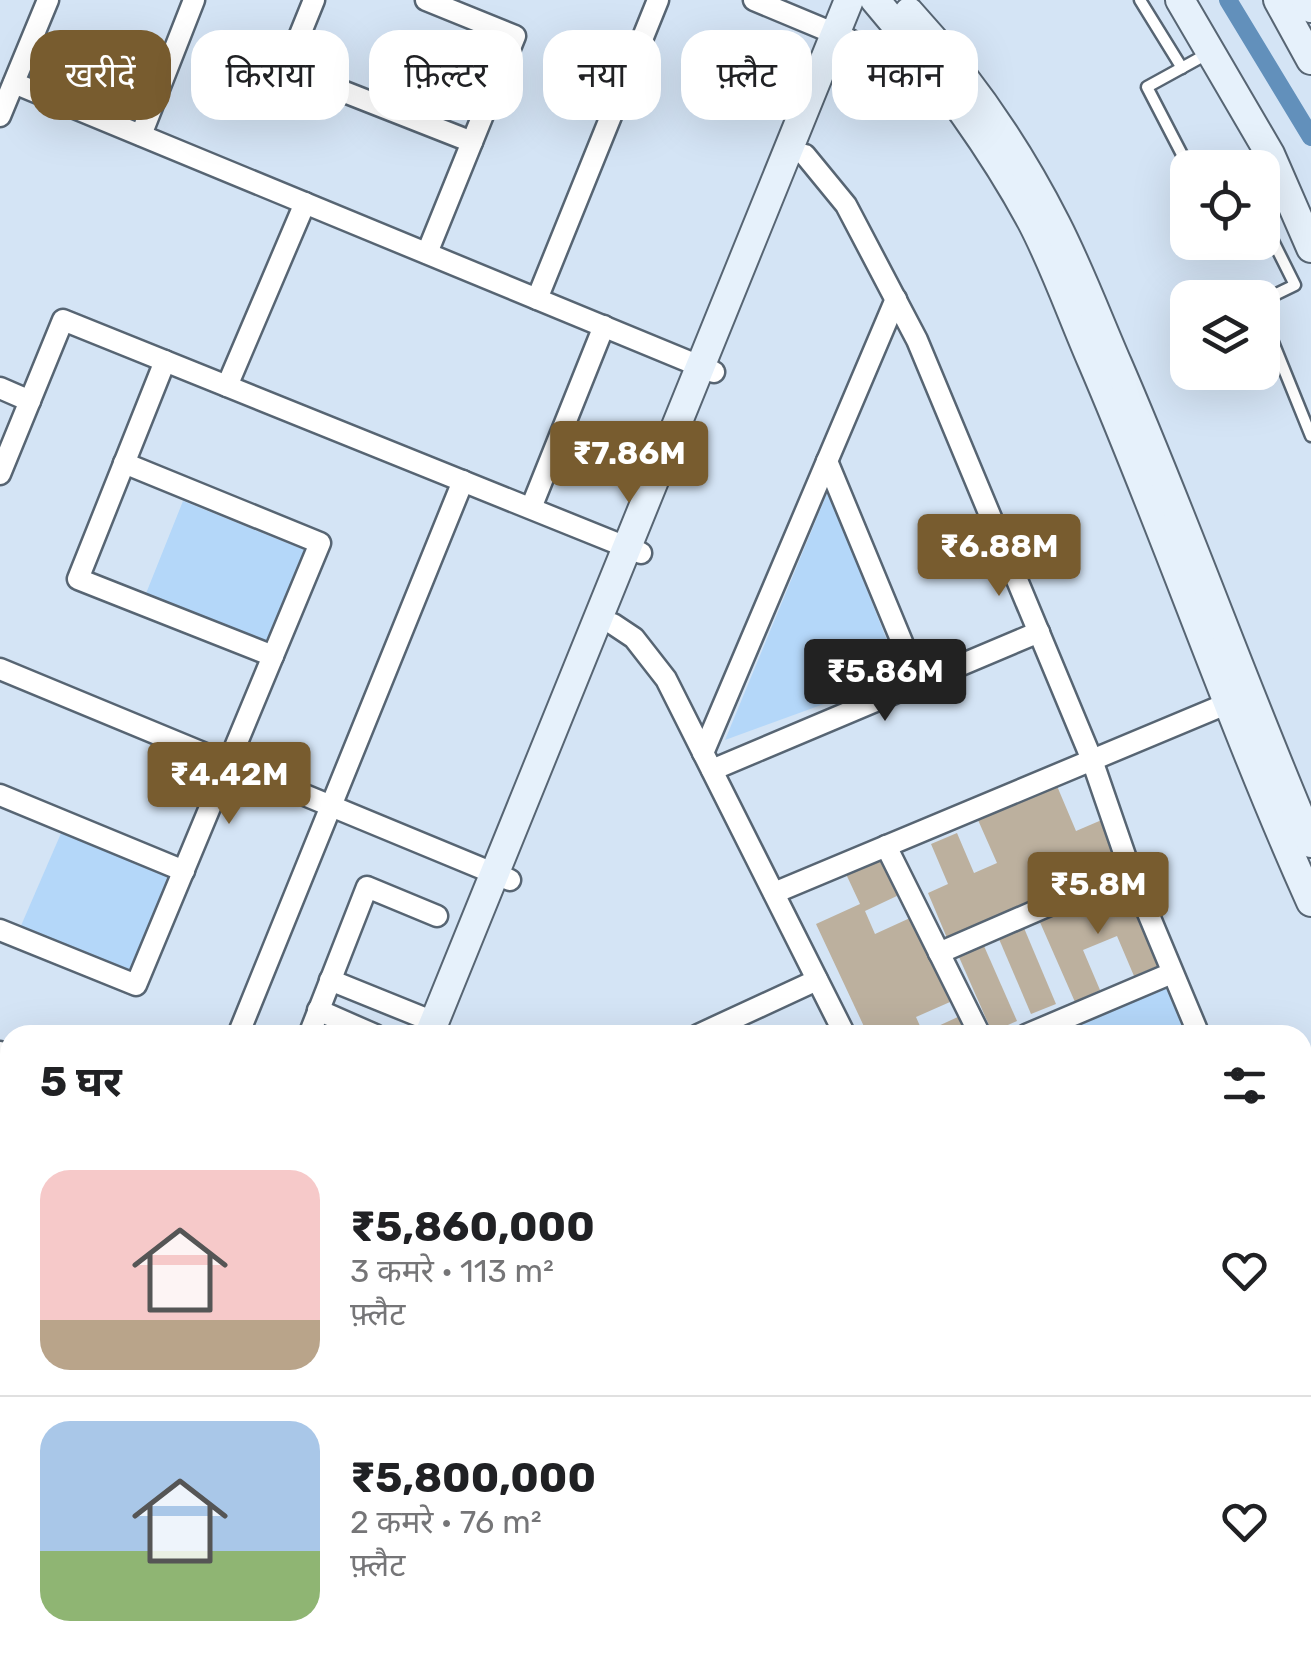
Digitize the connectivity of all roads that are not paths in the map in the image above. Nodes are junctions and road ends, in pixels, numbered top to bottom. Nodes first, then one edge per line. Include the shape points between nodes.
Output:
1 (48, 0) edge
2 (194, 0) edge
3 (314, 0) edge
4 (426, 0) edge
5 (658, 0) edge
6 (754, 0) edge
7 (849, 0) edge
8 (866, 0) edge
9 (875, 0) edge
10 (898, 0) edge
11 (1140, 0) edge
12 (1180, 0) edge
13 (1278, 0) edge
14 (1306, 0) edge
15 (1311, 8) edge
16 (844, 30) edge
17 (847, 30) edge
18 (832, 32) edge
19 (1210, 52) junction
20 (1311, 60) edge
21 (832, 64) edge
22 (1182, 68) junction
23 (832, 71) edge
24 (14, 82) junction
25 (0, 116) edge
26 (141, 135) junction
27 (472, 142) junction
28 (1180, 150) edge
29 (805, 155) junction
30 (305, 203) junction
31 (1036, 209) junction
32 (1311, 248) edge
33 (427, 254) junction
34 (1280, 255) edge
35 (1280, 292) edge
36 (536, 298) junction
37 (896, 298) junction
38 (604, 326) junction
39 (1280, 359) edge
40 (165, 361) junction
41 (706, 369) junction
42 (227, 386) junction
43 (0, 388) edge
44 (30, 401) junction
45 (1311, 436) edge
46 (827, 461) junction
47 (124, 463) junction
48 (0, 474) edge
49 (463, 481) junction
50 (530, 508) junction
51 (634, 550) junction
52 (613, 624) junction
53 (1039, 632) junction
54 (273, 656) junction
55 (0, 669) edge
56 (919, 683) junction
57 (1237, 699) junction
58 (1092, 760) junction
59 (708, 761) junction
60 (229, 764) junction
61 (0, 795) edge
62 (331, 806) junction
63 (1311, 843) edge
64 (886, 846) junction
65 (1130, 870) junction
66 (184, 871) junction
67 (502, 876) junction
68 (774, 893) junction
69 (1311, 902) edge
70 (437, 916) dead end
71 (0, 930) edge
72 (939, 953) junction
73 (1172, 972) junction
74 (330, 980) junction
75 (817, 980) junction
76 (318, 1010) junction
77 (242, 1025) edge
78 (312, 1025) edge
79 (352, 1025) edge
80 (424, 1025) edge
81 (440, 1025) edge
82 (720, 1025) edge
83 (840, 1025) edge
84 (975, 1025) edge
85 (1049, 1025) edge
86 (1195, 1025) edge

1 - 24 street
2 - 26 street
3 - 27 street via 286,69
4 - 27 street via 516,36
5 - 36 street
6 - 18 street
7 - 16 street
8 - 17 street
9 - 31 street
10 - 31 street via 977,93 1015,150
11 - 22 lane
12 - 19 street
13 - 20 street
14 - 15 street
19 - 22 lane
19 - 32 street via 1270,154
21 - 41 street
22 - 28 lane via 1147,87
23 - 29 street
24 - 25 street
24 - 26 street
26 - 30 street
27 - 33 street
29 - 37 street via 846,205
29 - 41 street
30 - 33 street
30 - 42 street
31 - 57 street via 1135,433
33 - 36 street
34 - 35 lane via 1295,285
36 - 38 street
37 - 46 street
37 - 53 street
38 - 41 street
38 - 50 street
39 - 45 lane
40 - 42 street
40 - 44 street via 64,320
40 - 47 street
41 - 51 street
42 - 49 street
43 - 44 street
44 - 48 street
46 - 56 street
46 - 59 street
47 - 54 street via 320,543
47 - 54 street via 78,579
49 - 50 street
49 - 62 street
50 - 51 street
51 - 52 street
51 - 67 street
52 - 59 street via 634,638 666,678
52 - 67 street
53 - 56 street
53 - 58 street
54 - 60 street
55 - 60 street
56 - 59 street
57 - 58 street
57 - 63 street
57 - 69 street
58 - 64 street
58 - 65 street
59 - 68 street
60 - 62 street
60 - 66 street
61 - 66 street
62 - 67 street
62 - 77 street
64 - 68 street
64 - 72 street
65 - 72 street
65 - 73 street
66 - 71 street via 136,985
67 - 81 street
68 - 75 street
70 - 74 street via 367,887
72 - 84 street
73 - 85 street
73 - 86 street
74 - 76 street
74 - 80 street
75 - 82 street
75 - 83 street
76 - 78 street
76 - 79 street

